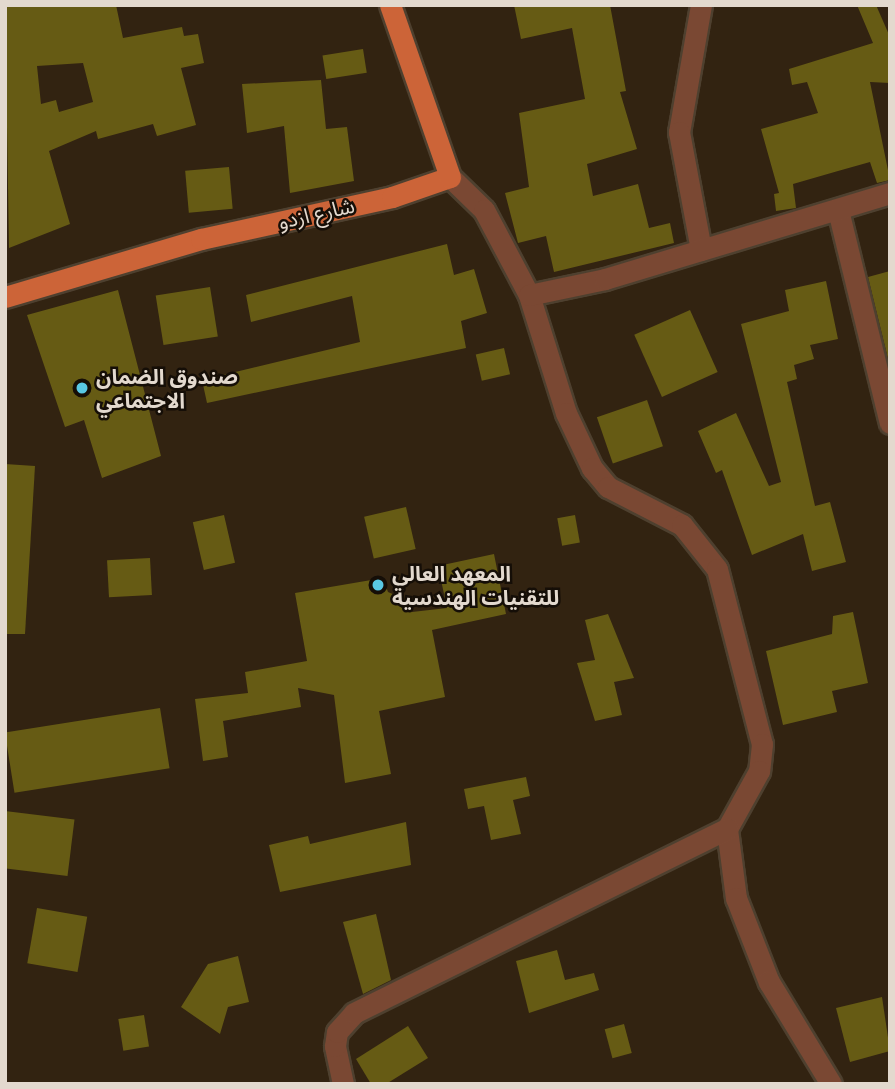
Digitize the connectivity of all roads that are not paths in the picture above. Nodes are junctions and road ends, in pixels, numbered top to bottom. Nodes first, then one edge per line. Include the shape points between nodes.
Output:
1 (390, 5) edge
2 (701, 5) edge
3 (450, 177) junction
4 (890, 193) edge
5 (838, 210) junction
6 (701, 250) junction
7 (528, 295) junction
8 (5, 298) edge
9 (890, 424) edge
10 (727, 830) junction
11 (342, 1084) edge
12 (831, 1084) edge

1 - 3 main road
2 - 6 street via 679,132
3 - 7 street via 484,210
3 - 8 main road, شارع ازدو via 392,197 201,239
4 - 5 street
5 - 6 street
5 - 9 street
6 - 7 street
7 - 10 street via 566,413 592,468 608,487 682,525 718,569 762,744 759,771
10 - 11 street via 354,1013 337,1032
10 - 12 street via 746,935

